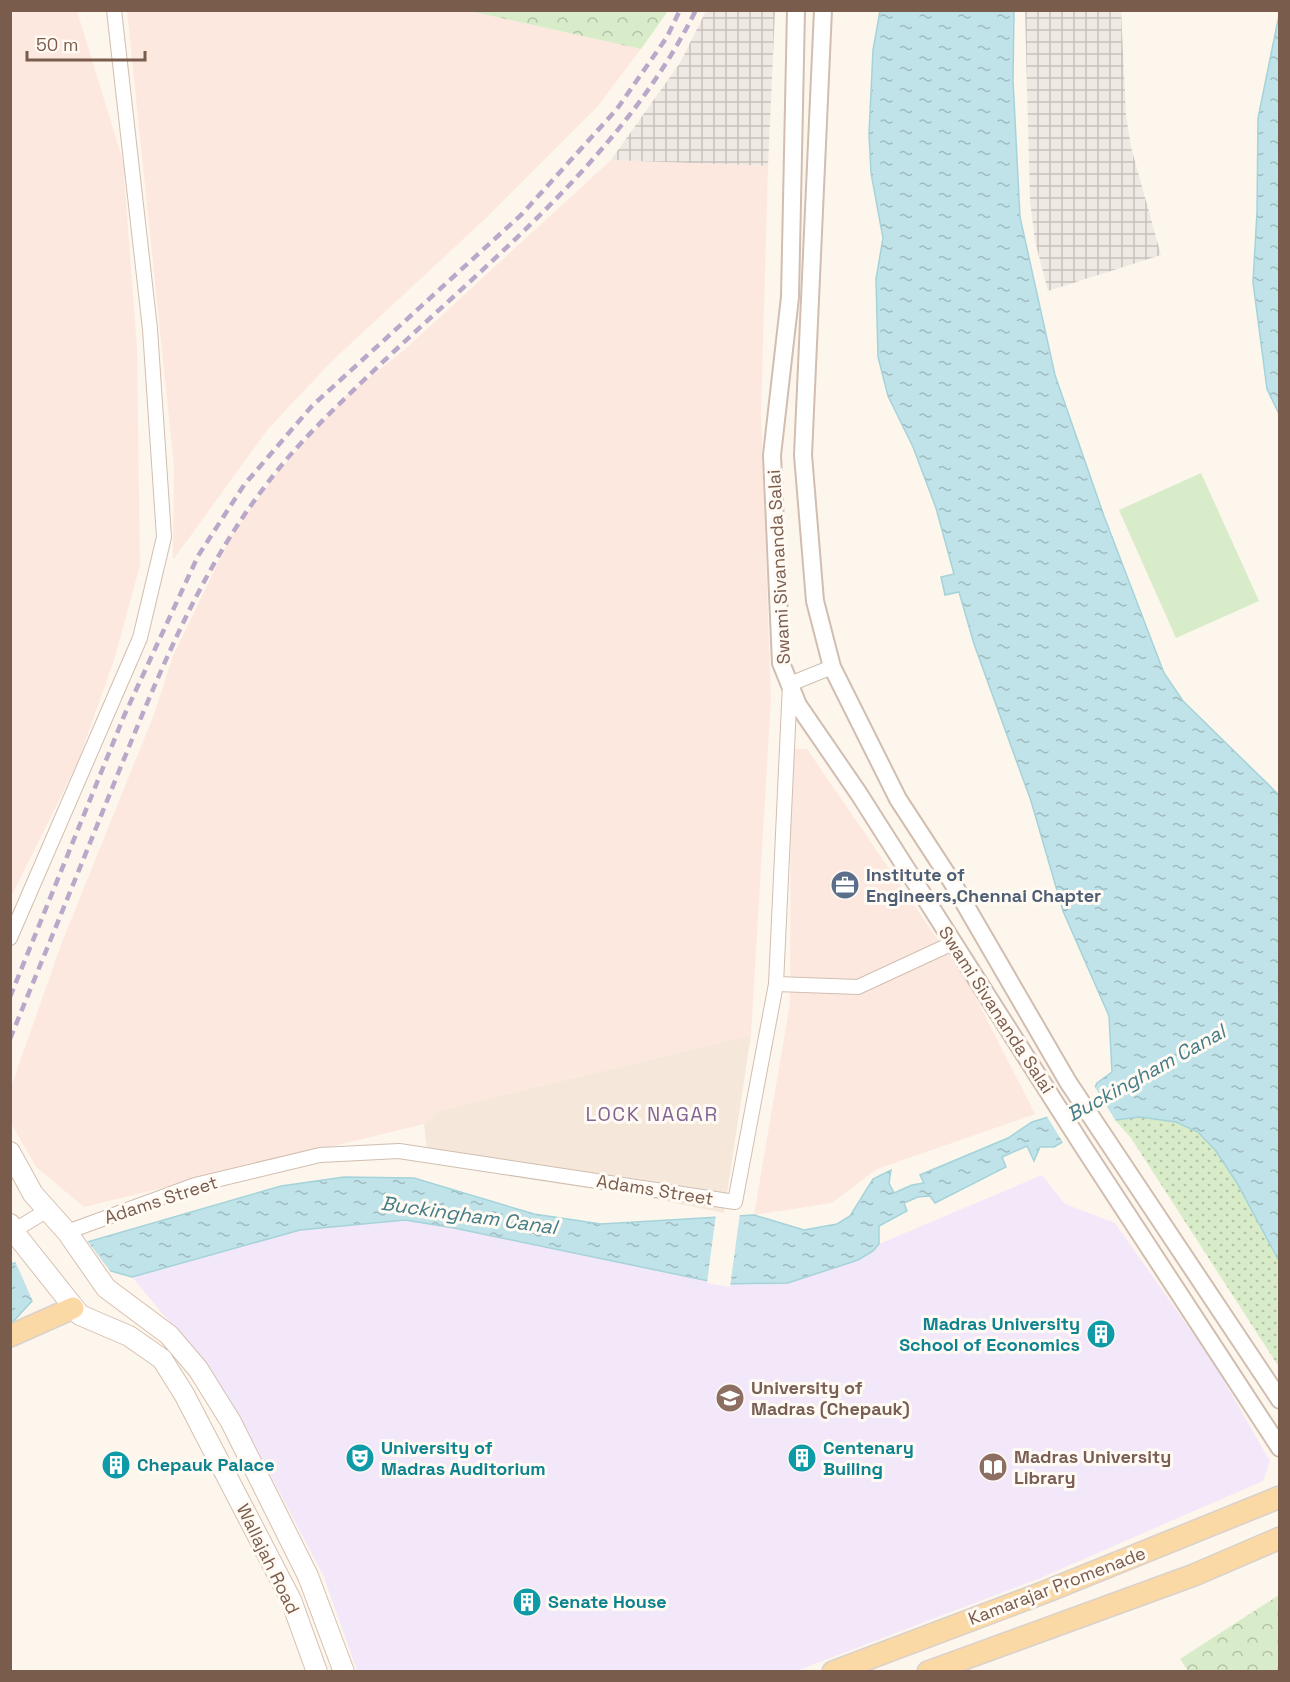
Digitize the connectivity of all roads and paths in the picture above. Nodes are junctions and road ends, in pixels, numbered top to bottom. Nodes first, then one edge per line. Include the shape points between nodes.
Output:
1 (114, 10) edge
2 (796, 10) edge
3 (823, 10) edge
4 (795, 37) junction
5 (821, 41) junction
6 (832, 667) junction
7 (790, 684) junction
8 (10, 938) edge
9 (953, 943) junction
10 (776, 984) junction
11 (10, 1152) edge
12 (46, 1210) junction
13 (12, 1230) edge
14 (67, 1232) junction
15 (70, 1304) junction
16 (10, 1336) edge
17 (1280, 1400) edge
18 (1280, 1448) edge
19 (1280, 1497) edge
20 (1280, 1538) edge
21 (317, 1671) edge
22 (344, 1671) edge
23 (833, 1671) edge
24 (928, 1671) edge

1 - 8 street via 150,329 165,537 140,638
2 - 4 street, Swami Sivananda Salai
3 - 5 street, Swami Sivananda Salai
4 - 5 street
4 - 7 street, Swami Sivananda Salai via 790,297 772,456 781,663
5 - 6 street, Swami Sivananda Salai via 802,455 815,601
6 - 7 street
6 - 17 street, Swami Sivananda Salai via 898,799 952,882 1068,1082
7 - 9 street, Swami Sivananda Salai via 798,705
7 - 10 street, Adams Street
9 - 10 street via 858,987
9 - 18 street, Swami Sivananda Salai
10 - 14 street, Adams Street via 735,1202 399,1151 320,1155 195,1185
11 - 12 main road
12 - 13 street
12 - 14 main road
13 - 15 main road, Wallajah Road
14 - 22 main road, Wallajah Road via 106,1288 169,1335 198,1369 231,1422 308,1576
15 - 16 main road
15 - 21 main road, Wallajah Road via 97,1324 129,1336 162,1359 291,1600
19 - 23 main road, Kamarajar Promenade via 1045,1592
20 - 24 main road, Kamarajar Promenade via 1194,1575

